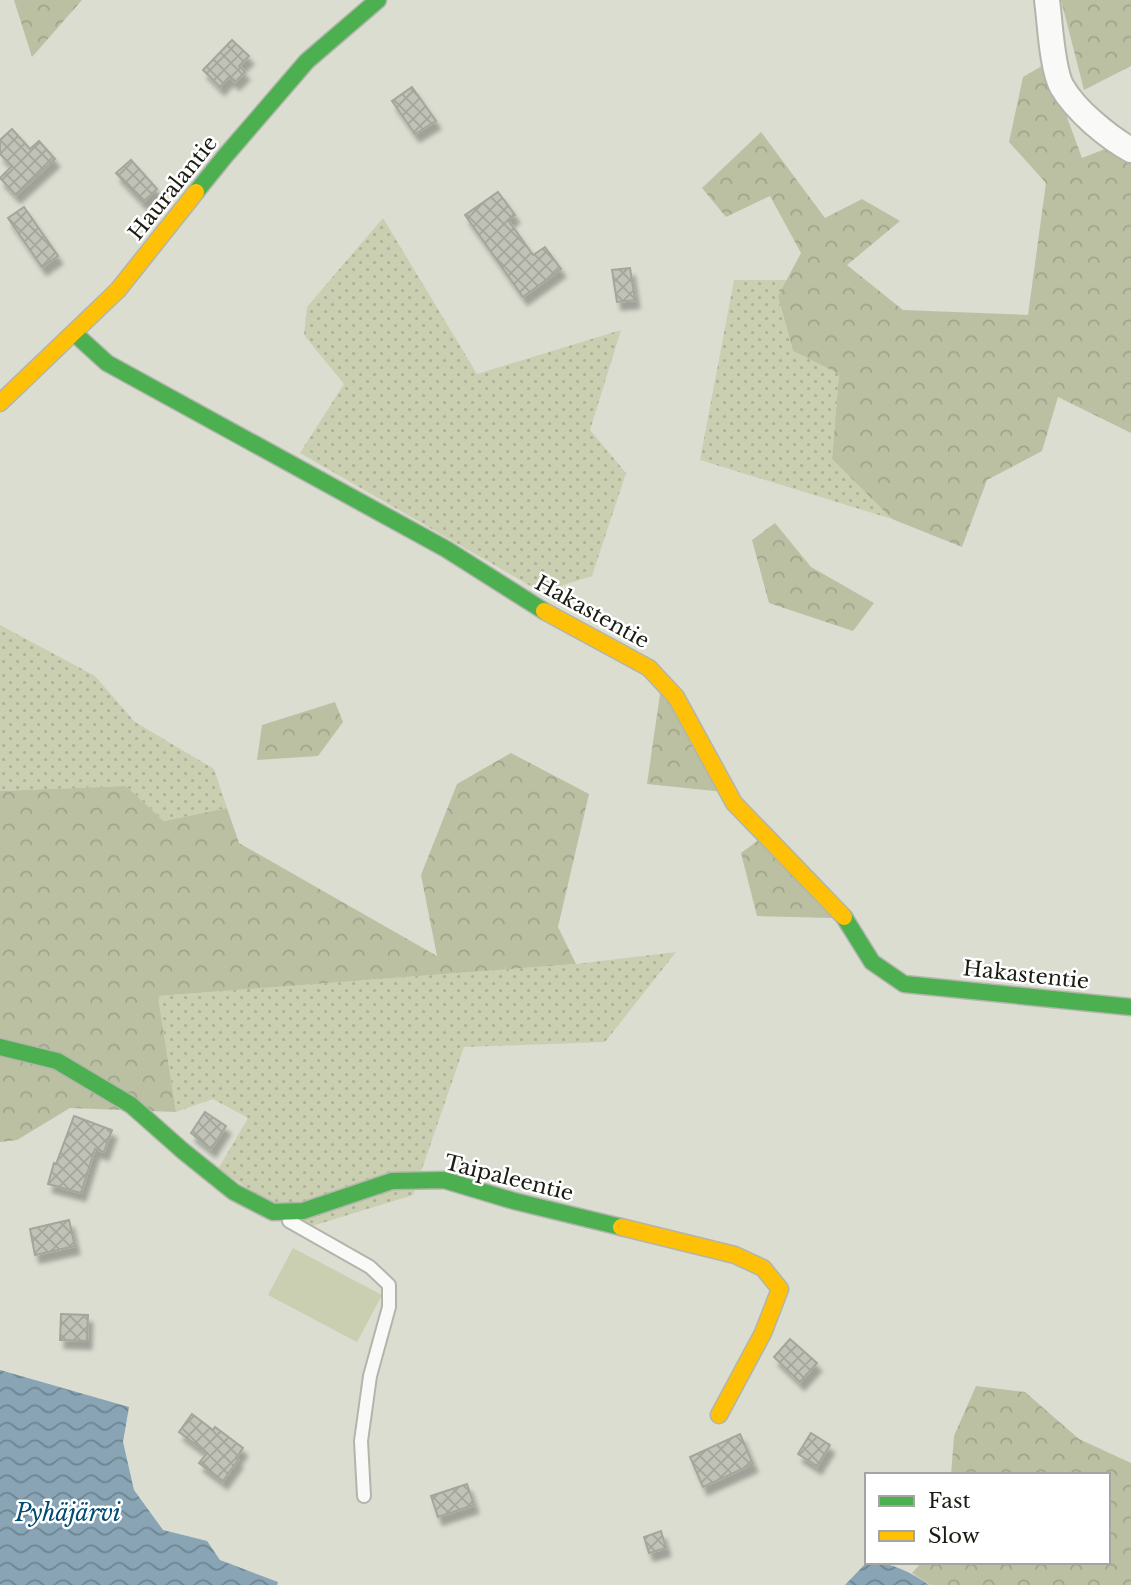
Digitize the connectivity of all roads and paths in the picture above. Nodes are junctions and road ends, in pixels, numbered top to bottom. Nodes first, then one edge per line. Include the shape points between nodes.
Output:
1 (378, 0) edge
2 (1047, 0) edge
3 (1131, 150) edge
4 (74, 333) junction
5 (0, 403) edge
6 (1131, 1007) edge
7 (0, 1046) edge
8 (273, 1212) junction
9 (719, 1415) dead end
10 (364, 1496) dead end

1 - 4 street, Hauralantie via 307,61 118,290
2 - 3 street via 1061,87 1112,139
4 - 5 street, Hauralantie
4 - 6 street, Hakastentie via 107,363 446,549 531,604 649,667 676,697 734,803 843,915 872,962 904,984
7 - 8 street via 57,1061 131,1105 234,1192
8 - 9 street, Taipaleentie via 303,1211 393,1181 444,1180 735,1255 763,1268 780,1289 763,1333
8 - 10 lane via 370,1267 389,1285 389,1307 370,1376 361,1441

